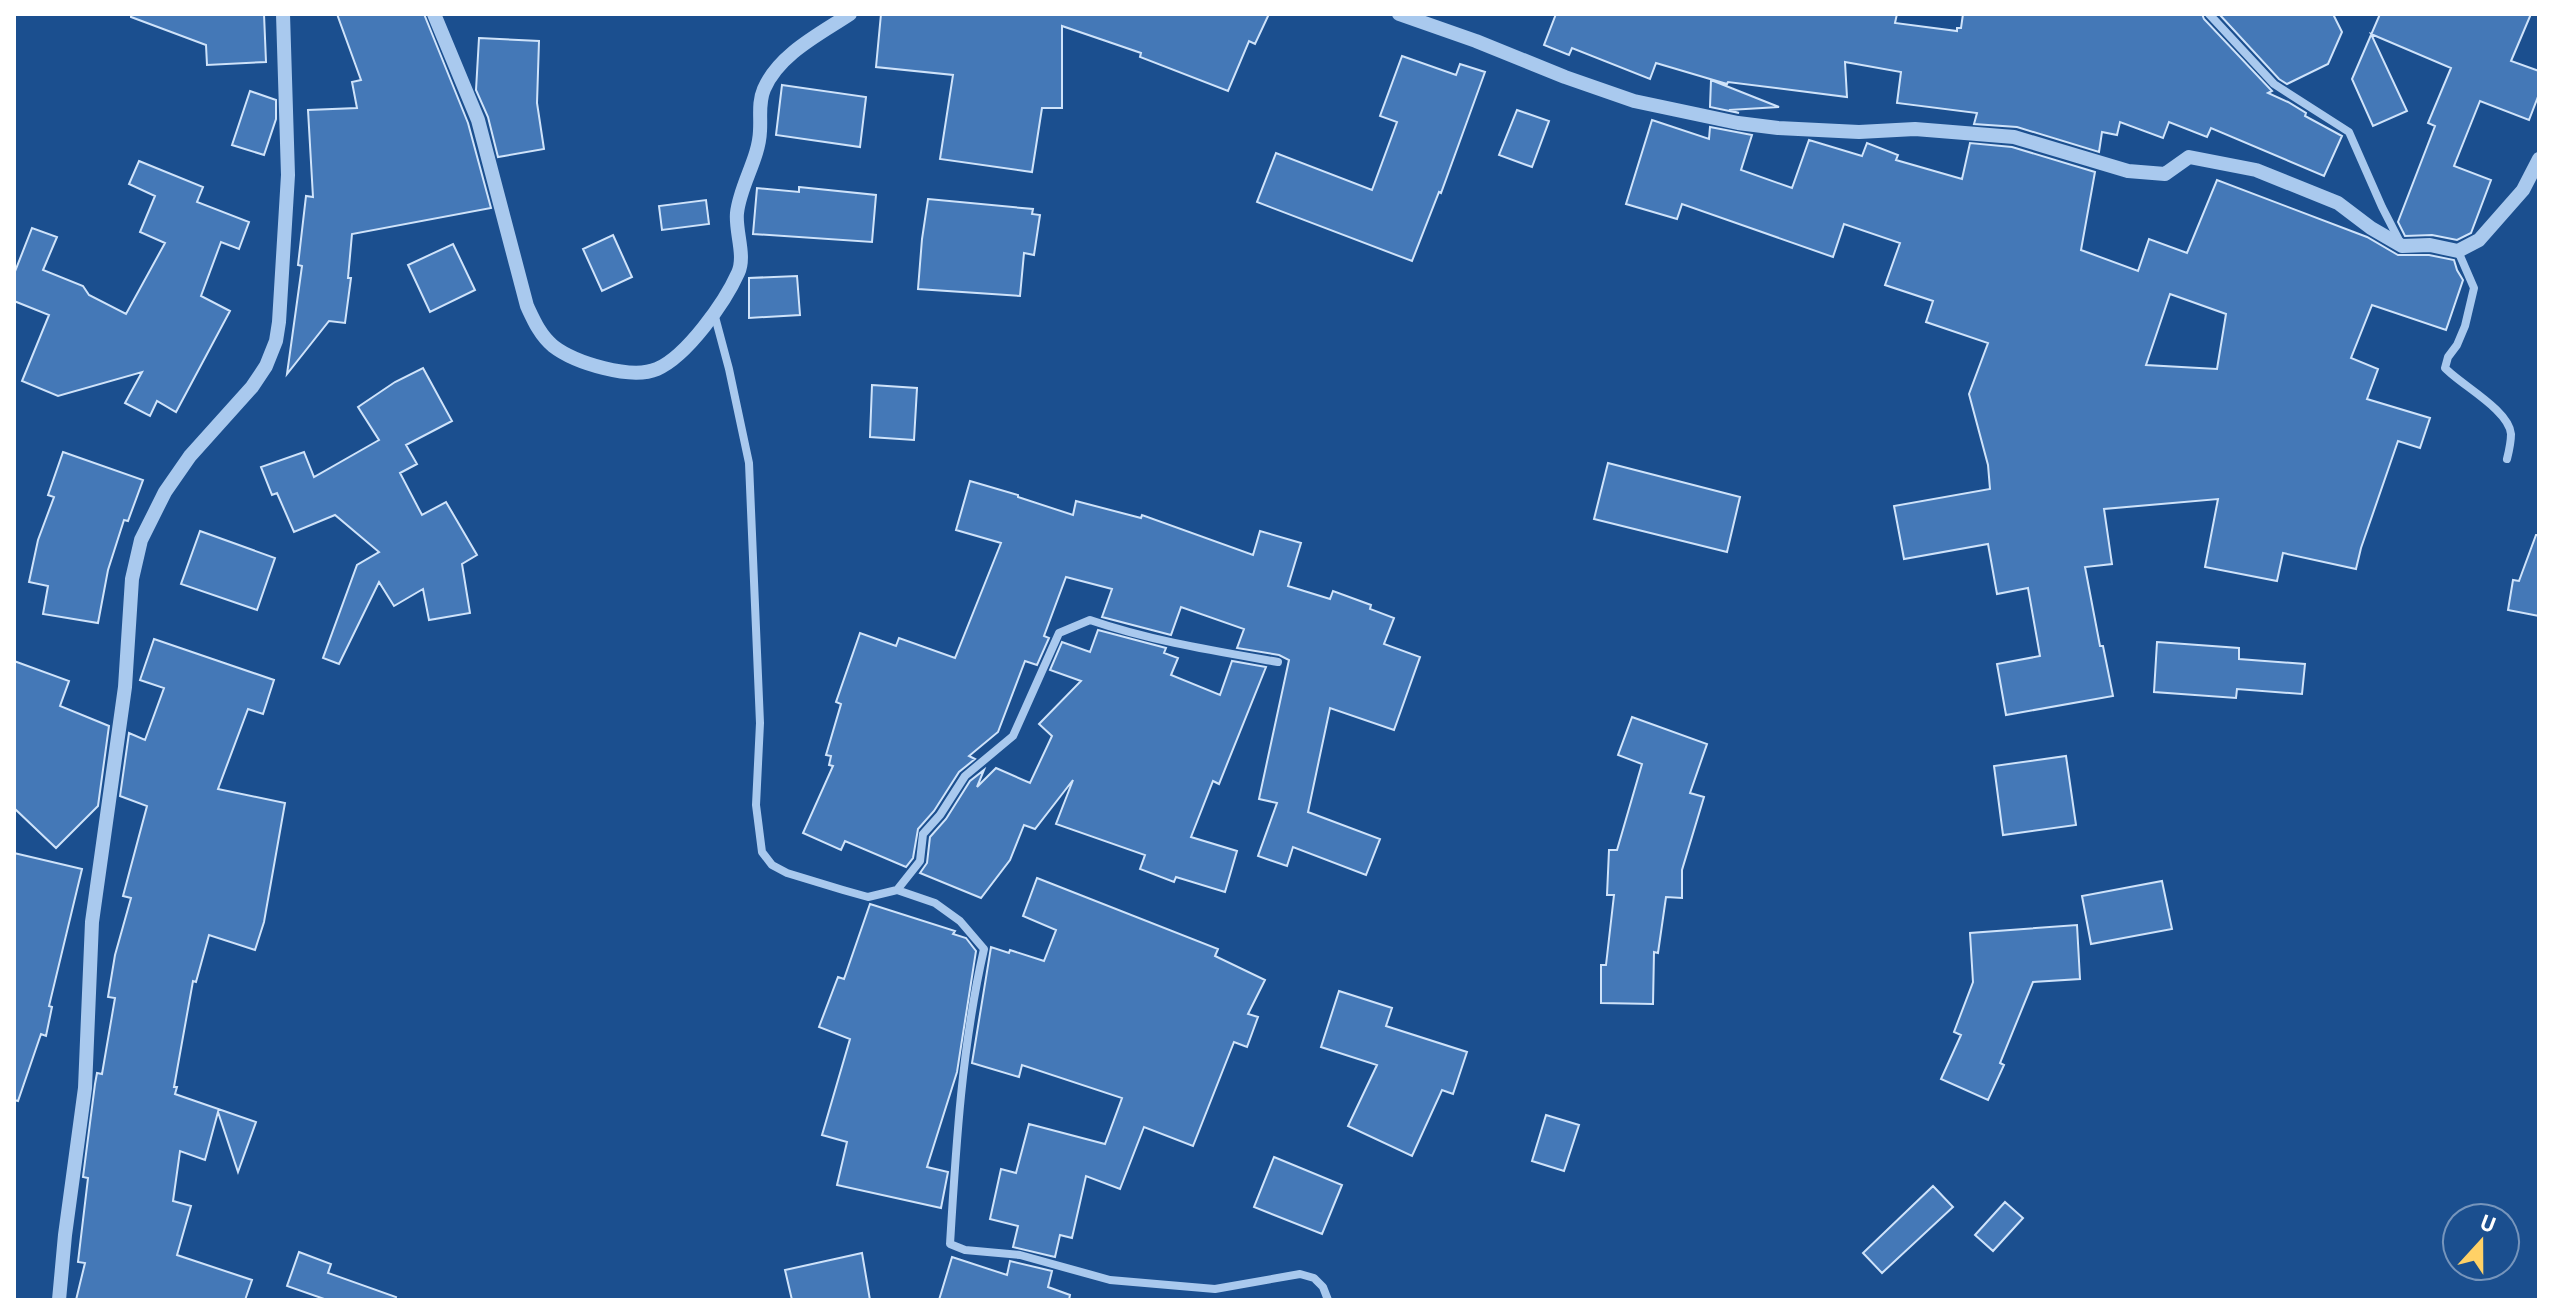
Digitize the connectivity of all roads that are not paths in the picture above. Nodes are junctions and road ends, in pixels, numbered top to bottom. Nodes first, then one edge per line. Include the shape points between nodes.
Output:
1 (283, 14) edge
2 (434, 14) edge
3 (850, 14) edge
4 (1399, 14) edge
5 (2209, 14) edge
6 (2539, 159) edge
7 (2402, 246) junction
8 (2458, 251) junction
9 (714, 312) junction
10 (2507, 459) dead end
11 (1278, 662) dead end
12 (897, 890) junction
13 (59, 1300) edge
14 (1328, 1300) edge

1 - 13 street via 288,175 276,341 252,387 165,492 141,540 132,579 123,701 92,922 85,1088
2 - 9 street via 478,120 527,306 554,347 611,370 639,374 673,359
3 - 9 street via 791,55 764,88 760,134 737,212 740,269
4 - 7 street via 1634,101 1738,123 2014,137 2128,171 2165,174 2189,157 2256,170 2338,203
5 - 7 street via 2274,84 2349,132
6 - 8 street via 2523,190 2479,240
7 - 8 street
8 - 10 street via 2474,288 2465,326 2445,368 2509,427
9 - 12 street via 749,463 760,723 756,805 762,852 787,873 843,890 868,897
11 - 12 street via 1178,644 1090,620 1059,633 1013,736 965,776 923,834 920,861
12 - 14 street via 935,903 984,949 957,1126 950,1244 1020,1255 1110,1280 1215,1289 1300,1274 1314,1278

